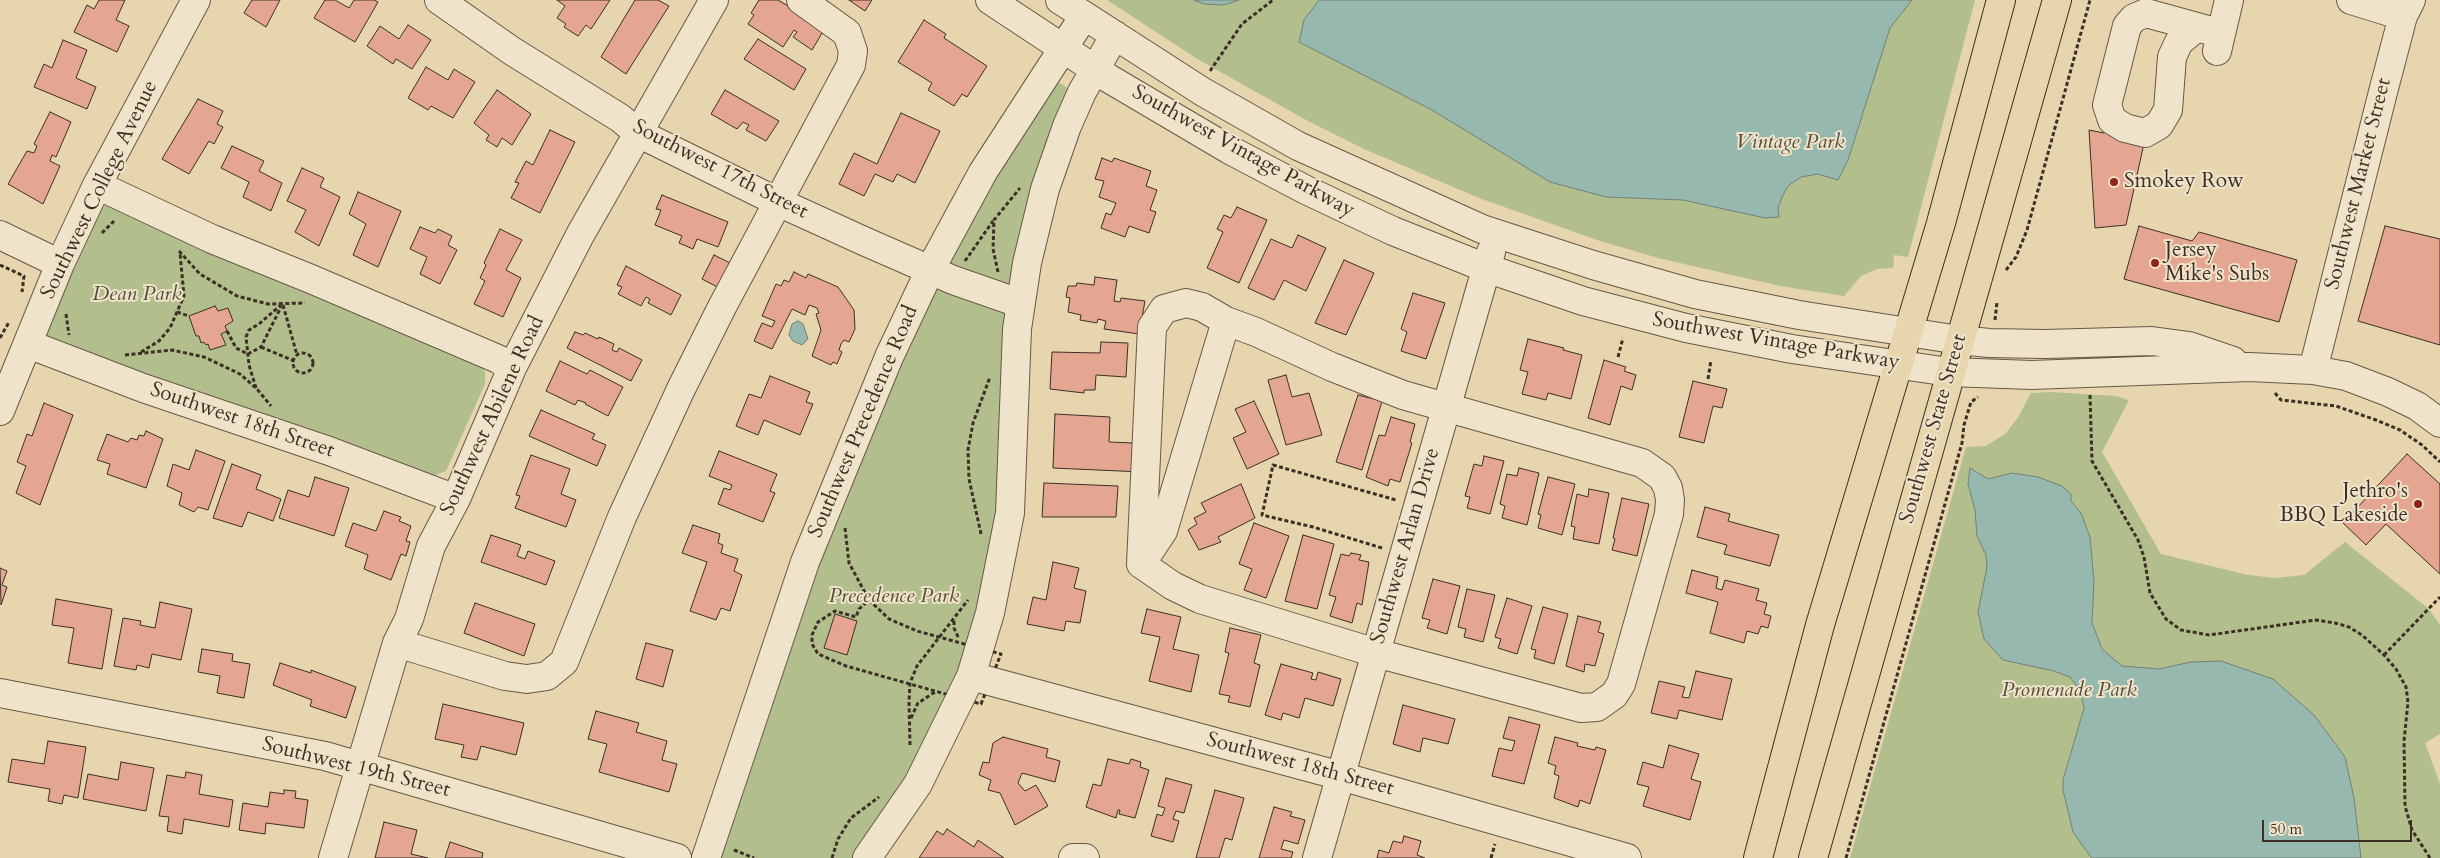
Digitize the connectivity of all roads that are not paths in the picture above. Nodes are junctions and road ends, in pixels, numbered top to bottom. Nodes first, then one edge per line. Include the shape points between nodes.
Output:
1 (196, 0) edge
2 (439, 0) edge
3 (801, 0) edge
4 (990, 0) edge
5 (1060, 0) edge
6 (2001, 0) edge
7 (2057, 0) edge
8 (2229, 0) edge
9 (2351, 0) edge
10 (711, 1) edge
11 (2407, 8) edge
12 (1084, 16) junction
13 (1115, 36) junction
14 (2212, 37) dead end
15 (1062, 49) junction
16 (1095, 70) junction
17 (638, 133) junction
18 (97, 185) junction
19 (778, 202) junction
20 (1496, 234) junction
21 (0, 235) edge
22 (60, 264) junction
23 (1486, 268) junction
24 (930, 270) junction
25 (1009, 299) junction
26 (1226, 321) junction
27 (1908, 331) junction
28 (1959, 340) junction
29 (28, 344) junction
30 (1899, 364) junction
31 (2249, 366) junction
32 (512, 368) junction
33 (2313, 370) junction
34 (1949, 372) junction
35 (1446, 408) junction
36 (0, 411) edge
37 (2440, 423) edge
38 (456, 500) junction
39 (1140, 564) junction
40 (398, 643) junction
41 (1376, 653) junction
42 (971, 676) junction
43 (0, 693) edge
44 (362, 766) junction
45 (1340, 776) junction
46 (334, 858) edge
47 (677, 858) edge
48 (706, 858) edge
49 (867, 858) edge
50 (1074, 858) edge
51 (1085, 858) edge
52 (1317, 858) edge
53 (1627, 858) edge
54 (1758, 858) edge
55 (1813, 858) edge

1 - 18 street, Southwest College Avenue
2 - 17 street, Southwest 17th Street
3 - 19 street via 844,29 852,44 852,58
4 - 15 street, Southwest Vintage Parkway
5 - 12 street, Southwest Vintage Parkway
6 - 27 main road via 1942,223
7 - 28 main road, Southwest State Street
8 - 14 street
9 - 11 street
10 - 17 street, Southwest Abilene Road
11 - 33 street, Southwest Market Street
12 - 13 street, Southwest Vintage Parkway
12 - 15 street, Southwest Precedence Road
13 - 16 street
13 - 20 street, Southwest Vintage Parkway via 1203,92 1298,146
15 - 16 street, Southwest Vintage Parkway
15 - 24 street, Southwest Precedence Road via 983,172
16 - 23 street, Southwest Vintage Parkway via 1230,150 1306,190 1393,231
16 - 25 street via 1052,168
17 - 19 street, Southwest 17th Street
17 - 32 street, Southwest Abilene Road via 580,235
18 - 22 street, Southwest College Avenue
18 - 32 street via 212,239
19 - 24 street, Southwest 17th Street
19 - 40 street via 722,307 650,455 599,571 564,662 547,676 527,680
20 - 23 street, Southwest Arlan Drive
20 - 27 street, Southwest Vintage Parkway via 1695,294 1799,315
21 - 22 street
22 - 29 street, Southwest College Avenue
23 - 30 street, Southwest Vintage Parkway via 1583,301 1686,328 1792,349
23 - 35 street, Southwest Arlan Drive
24 - 25 street, Southwest 17th Street
24 - 48 street, Southwest Precedence Road via 889,357 805,562
25 - 42 street via 1010,513 990,613
26 - 35 street via 1360,378
26 - 39 street via 1163,531
26 - 39 street via 1202,307 1178,303 1159,314 1152,327
27 - 28 street, Southwest Vintage Parkway
27 - 30 main road
28 - 31 street, Southwest Vintage Parkway via 1989,344 2152,341 2189,346
28 - 34 main road, Southwest State Street
29 - 36 street, Southwest College Avenue
29 - 38 street, Southwest 18th Street via 143,388 329,451
30 - 34 street, Southwest Vintage Parkway
30 - 54 main road via 1820,625
31 - 33 street, Southwest Vintage Parkway
31 - 34 street, Southwest Vintage Parkway via 2032,375 1982,388
32 - 38 street, Southwest Abilene Road
33 - 37 street, Southwest Vintage Parkway via 2346,376 2388,392 2417,406
34 - 55 main road, Southwest State Street
35 - 41 street, Southwest Arlan Drive
35 - 41 street via 1642,463 1662,477 1668,488 1669,514 1631,651 1621,684 1614,695 1590,708 1564,704
38 - 40 street, Southwest Abilene Road via 431,546 409,619
39 - 41 street via 1200,599
40 - 44 street, Southwest Abilene Road
41 - 45 street, Southwest Arlan Drive
42 - 45 street, Southwest 18th Street
42 - 49 street via 918,784
43 - 44 street, Southwest 19th Street
44 - 46 street, Southwest Abilene Road
44 - 47 street, Southwest 19th Street
45 - 52 street, Southwest Arlan Drive
45 - 53 street, Southwest 18th Street
50 - 51 street

